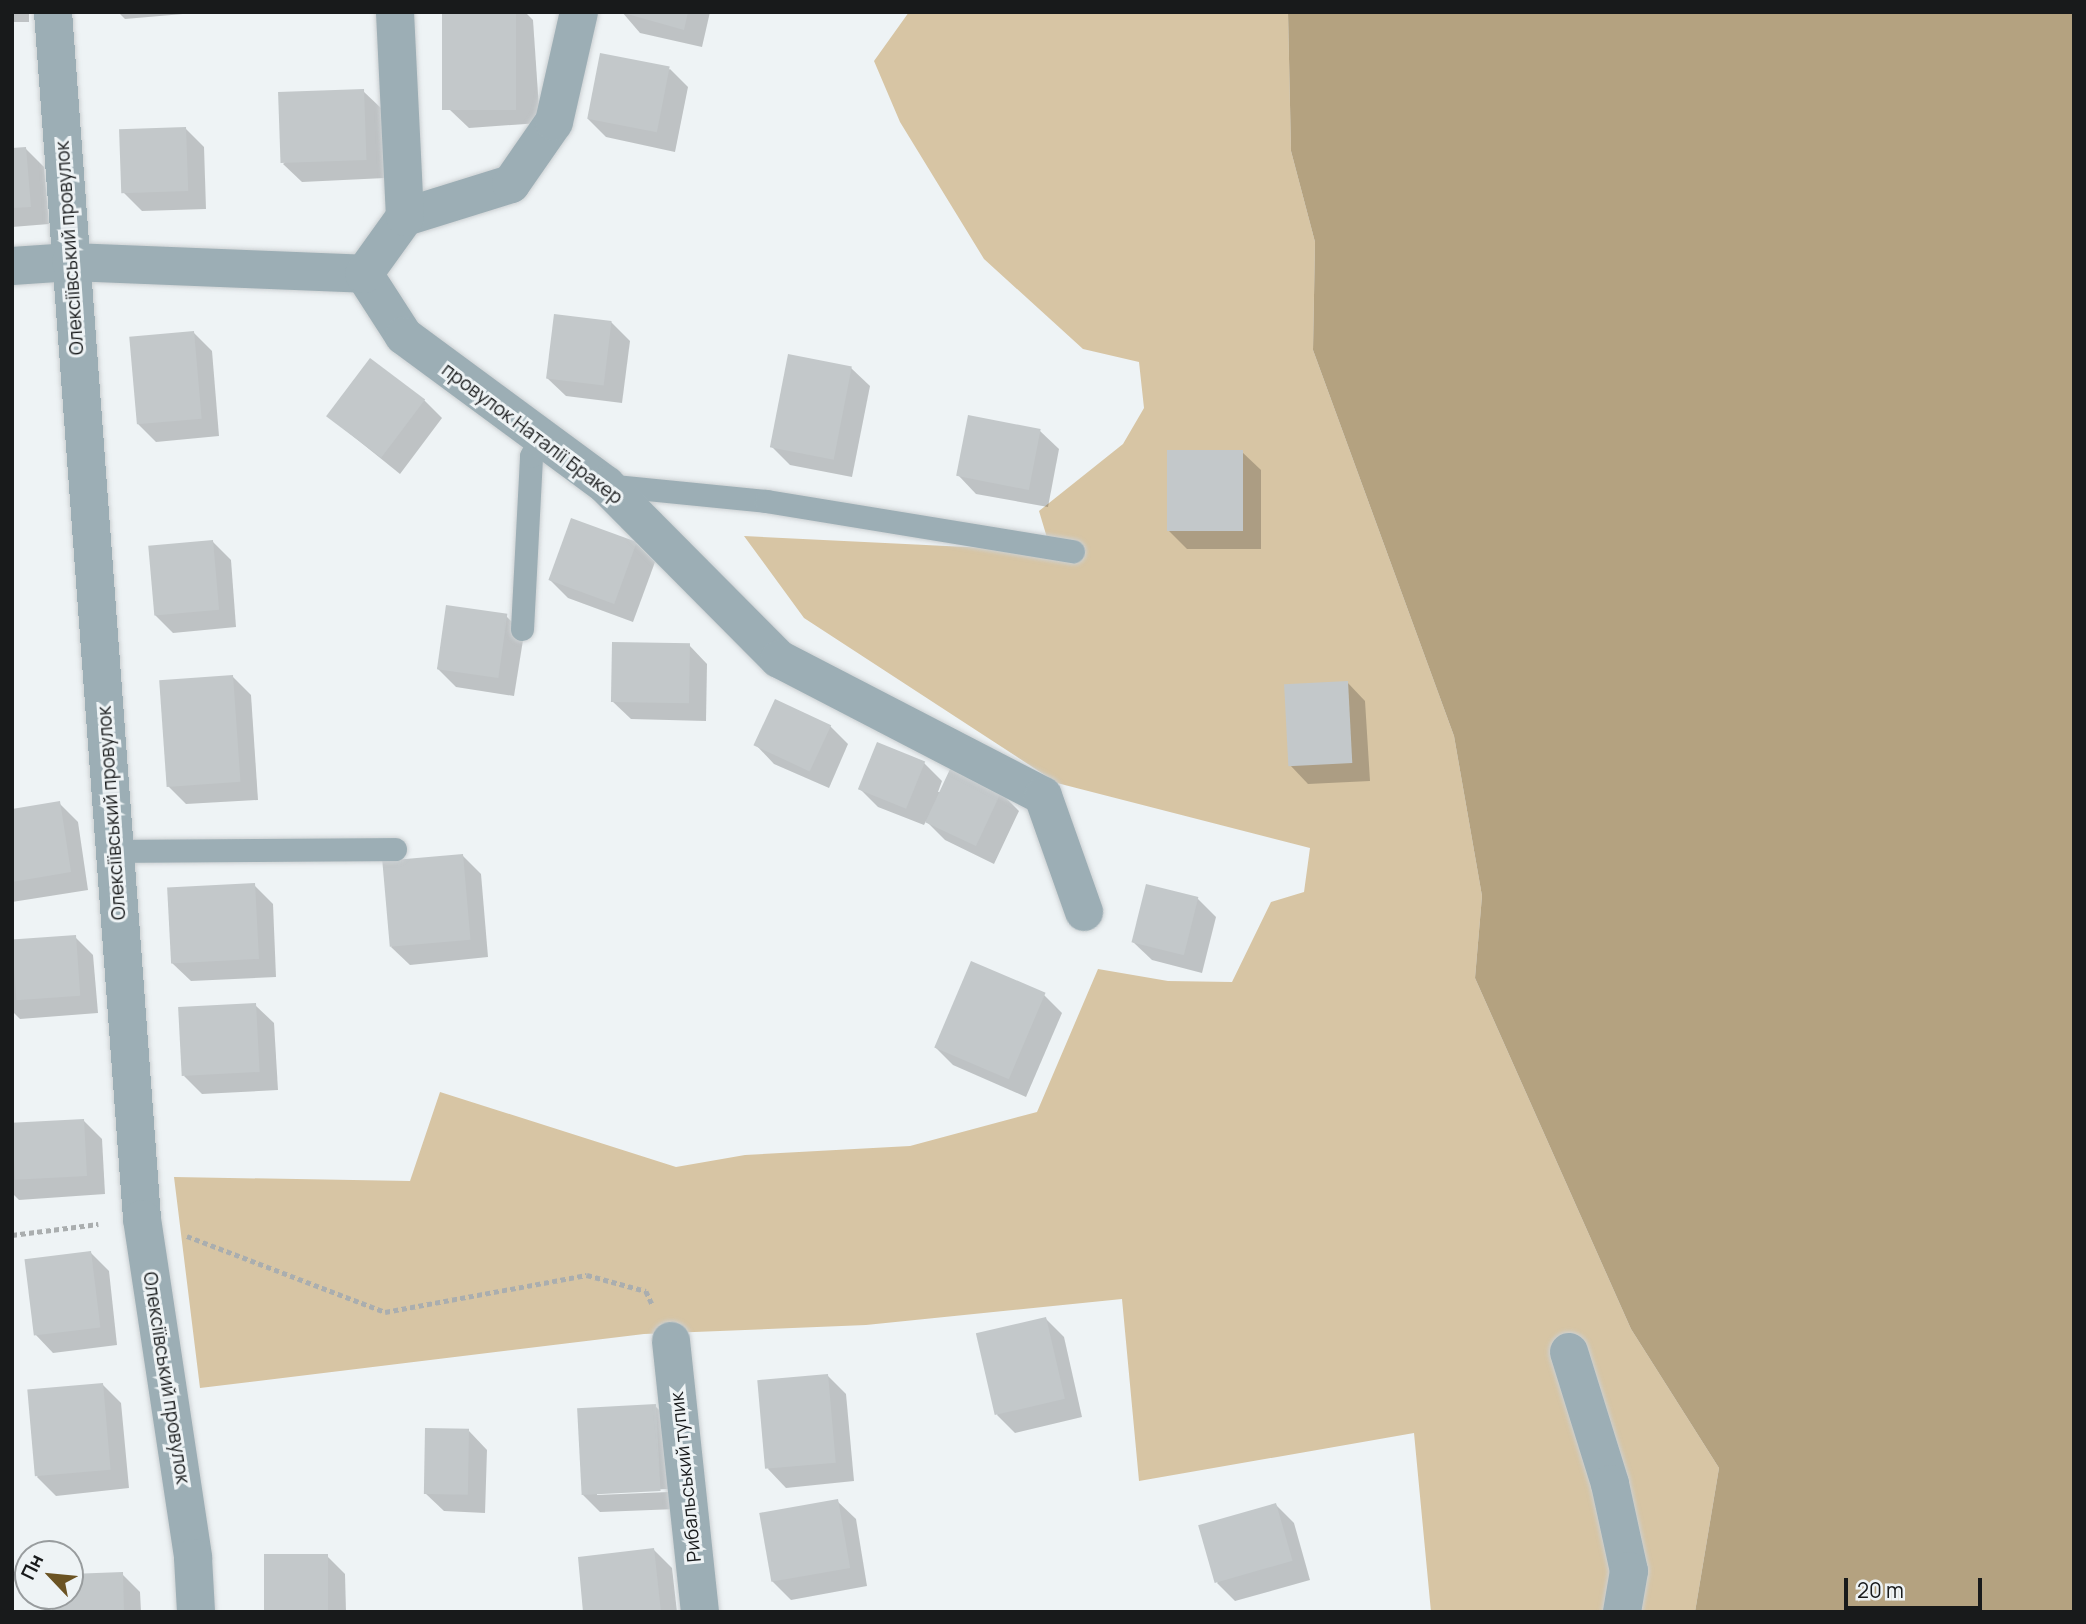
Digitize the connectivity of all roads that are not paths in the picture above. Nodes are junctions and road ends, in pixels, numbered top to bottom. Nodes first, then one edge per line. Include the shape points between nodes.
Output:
1 (53, 12) edge
2 (395, 12) edge
3 (579, 12) edge
4 (405, 217) junction
5 (71, 262) junction
6 (12, 266) edge
7 (364, 275) junction
8 (541, 437) junction
9 (607, 485) junction
10 (1073, 551) dead end
11 (522, 629) dead end
12 (395, 849) dead end
13 (115, 851) junction
14 (1084, 912) dead end
15 (671, 1341) road end
16 (1569, 1352) dead end
17 (196, 1612) edge
18 (700, 1612) edge
19 (1622, 1612) edge

1 - 5 street, Олексіївський провулок
2 - 4 street
3 - 4 street via 554,122 511,184
4 - 7 street
5 - 6 street
5 - 7 street
5 - 13 street, Олексіївський провулок
7 - 8 street, провулок Наталії Бракер via 404,336
8 - 9 street, провулок Наталії Бракер
8 - 11 lane via 531,456
9 - 10 lane via 766,501
9 - 14 street, провулок Наталії Бракер via 779,659 1043,796
12 - 13 lane
13 - 17 street, Олексіївський провулок via 142,1219 193,1558
15 - 18 street, Рибальський тупик
16 - 19 street via 1610,1484 1629,1571

